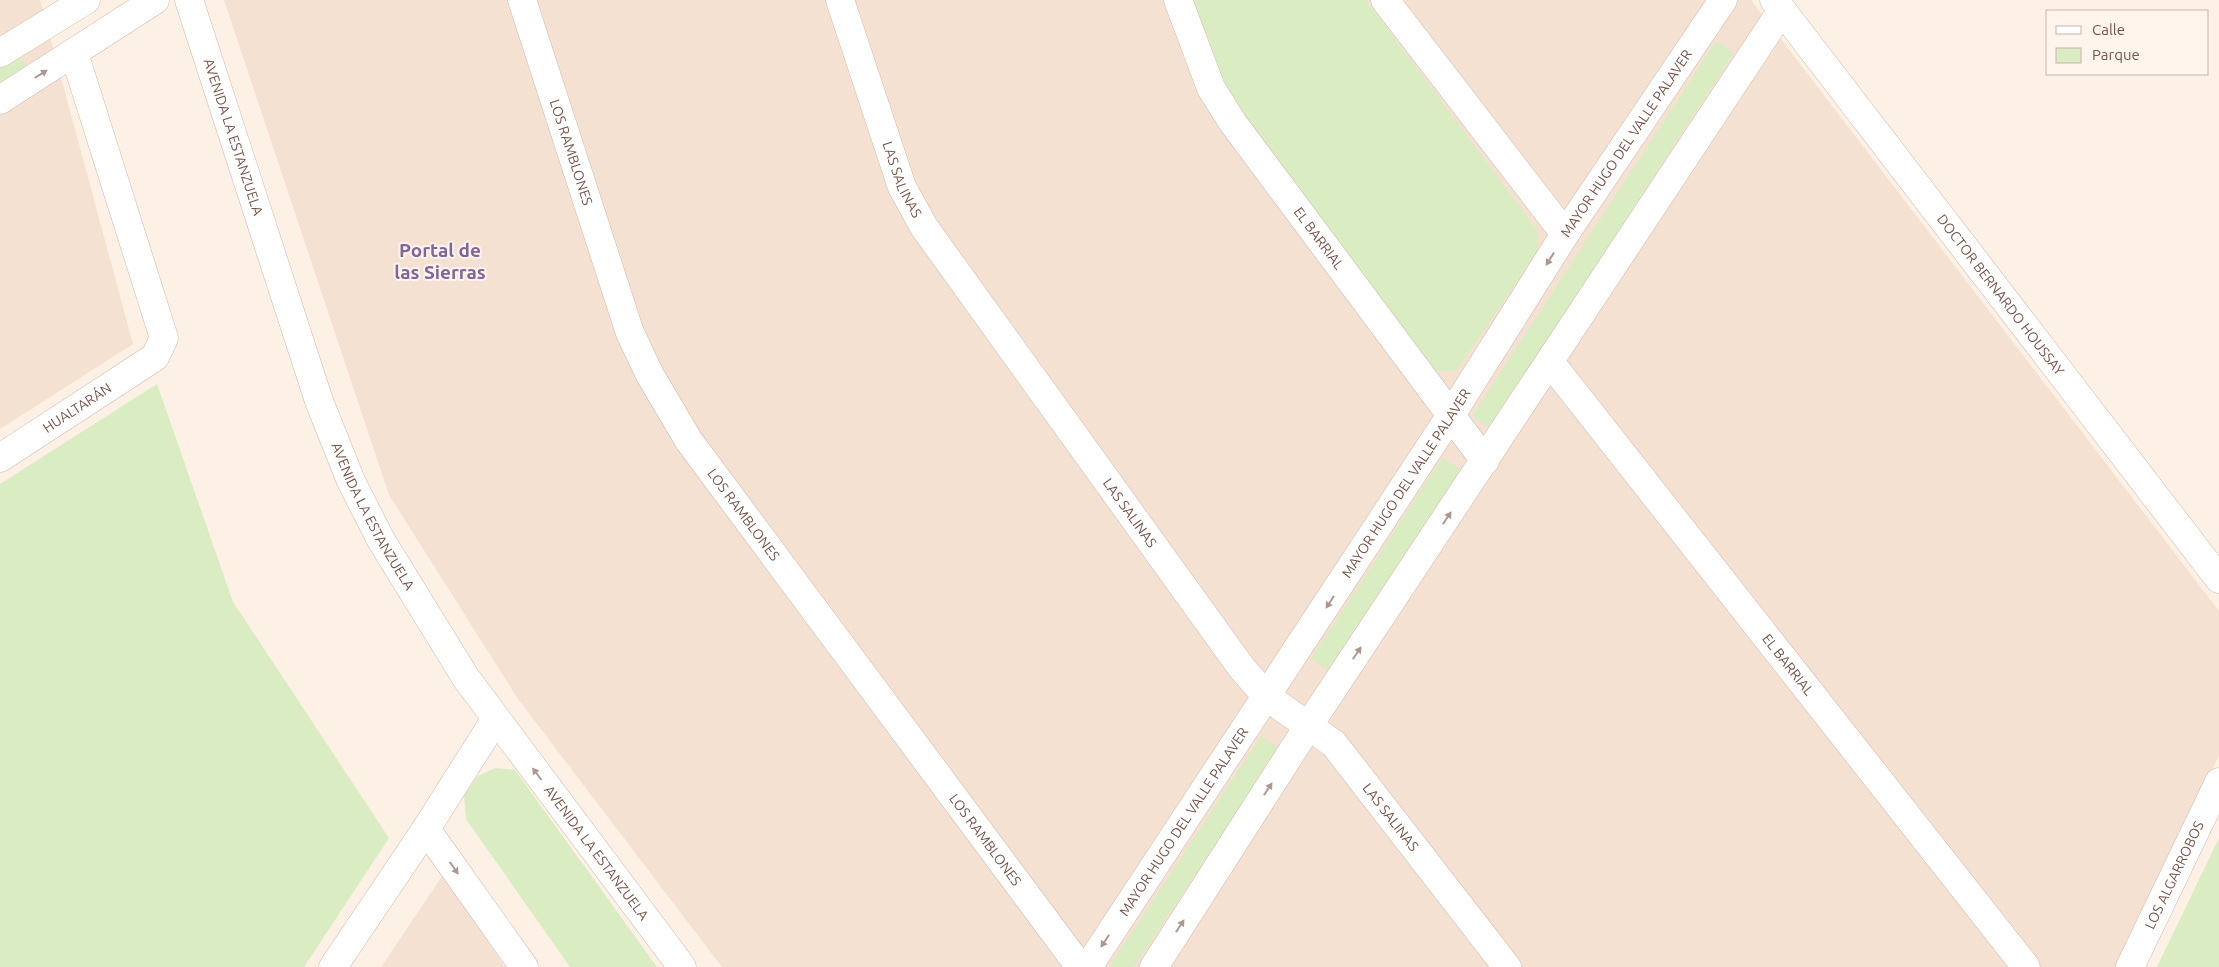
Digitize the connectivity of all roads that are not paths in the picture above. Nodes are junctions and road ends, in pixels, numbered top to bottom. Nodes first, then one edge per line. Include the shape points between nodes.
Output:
1 (86, 0) edge
2 (156, 0) edge
3 (188, 0) edge
4 (522, 0) edge
5 (840, 0) edge
6 (1178, 0) edge
7 (1385, 0) edge
8 (1723, 0) edge
9 (1778, 5) edge
10 (60, 7) edge
11 (0, 53) edge
12 (74, 53) junction
13 (0, 100) edge
14 (1565, 234) junction
15 (1550, 362) junction
16 (1451, 415) junction
17 (0, 458) edge
18 (1485, 461) junction
19 (2219, 579) edge
20 (1267, 697) junction
21 (495, 720) junction
22 (1309, 725) junction
23 (2219, 782) edge
24 (426, 829) junction
25 (333, 967) edge
26 (524, 967) edge
27 (682, 967) edge
28 (1080, 967) edge
29 (1088, 967) edge
30 (1154, 967) edge
31 (1507, 967) edge
32 (2026, 967) edge
33 (2130, 967) edge

1 - 10 street
2 - 12 street
3 - 21 street, AVENIDA LA ESTANZUELA via 319,401 351,481 381,540
4 - 28 street, LOS RAMBLONES via 630,333 650,376 689,441
5 - 20 street, LAS SALINAS via 902,187 924,227 1241,667
6 - 16 street, EL BARRIAL via 1211,88 1233,123
7 - 14 street
8 - 14 street, MAYOR HUGO DEL VALLE PALAVER
9 - 15 street
9 - 19 street, DOCTOR BERNARDO HOUSSAY
10 - 11 street
10 - 12 street
13 -> 12 street
12 - 17 street, HUALTARÁN via 164,338 155,357
14 -> 16 street, MAYOR HUGO DEL VALLE PALAVER
15 - 18 street
15 - 32 street, EL BARRIAL
16 - 18 street, EL BARRIAL
16 -> 20 street, MAYOR HUGO DEL VALLE PALAVER
22 -> 18 street
20 - 22 street, LAS SALINAS
20 -> 29 street, MAYOR HUGO DEL VALLE PALAVER
21 - 24 street
27 -> 21 street, AVENIDA LA ESTANZUELA
30 -> 22 street
22 - 31 street, LAS SALINAS via 1334,744
23 - 33 street, LOS ALGARROBOS
24 - 25 street
24 -> 26 street

